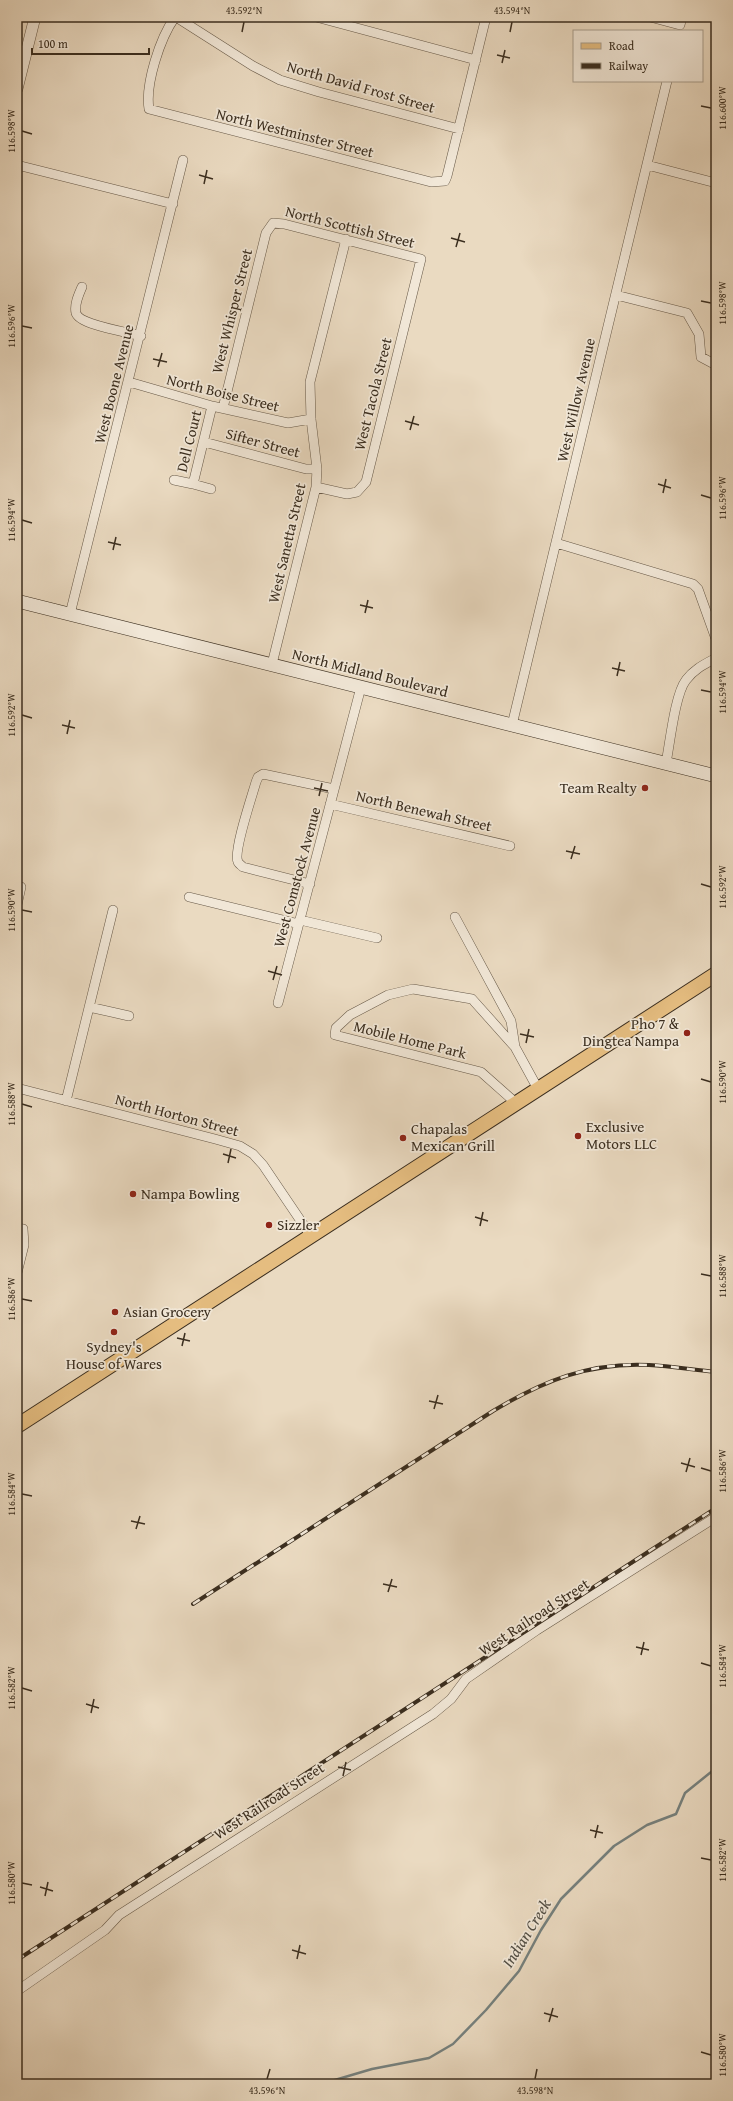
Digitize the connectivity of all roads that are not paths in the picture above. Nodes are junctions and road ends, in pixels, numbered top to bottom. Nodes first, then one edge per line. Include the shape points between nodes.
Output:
1 (35, 17) edge
2 (175, 17) edge
3 (316, 17) edge
4 (486, 17) edge
5 (650, 17) edge
6 (680, 24) edge
7 (476, 60) junction
8 (19, 69) edge
9 (667, 82) edge
10 (17, 89) edge
11 (459, 129) junction
12 (183, 160) dead end
13 (17, 165) edge
14 (647, 165) junction
15 (716, 183) edge
16 (173, 204) junction
17 (273, 223) joint
18 (346, 239) junction
19 (421, 259) joint
20 (82, 286) dead end
21 (616, 295) junction
22 (141, 336) junction
23 (716, 365) edge
24 (129, 382) junction
25 (212, 406) junction
26 (223, 408) junction
27 (311, 419) junction
28 (204, 442) junction
29 (316, 469) junction
30 (174, 480) dead end
31 (192, 484) junction
32 (316, 488) junction
33 (211, 489) dead end
34 (556, 543) junction
35 (17, 601) edge
36 (70, 614) junction
37 (716, 639) edge
38 (716, 658) edge
39 (272, 664) junction
40 (361, 687) junction
41 (512, 725) junction
42 (666, 763) junction
43 (716, 776) edge
44 (334, 789) junction
45 (330, 804) junction
46 (510, 846) dead end
47 (310, 884) junction
48 (21, 887) dead end
49 (189, 897) dead end
50 (17, 905) edge
51 (113, 910) dead end
52 (455, 917) dead end
53 (300, 922) junction
54 (378, 938) dead end
55 (716, 974) edge
56 (278, 1003) dead end
57 (89, 1008) junction
58 (129, 1016) dead end
59 (515, 1047) junction
60 (17, 1088) edge
61 (538, 1089) junction
62 (66, 1101) junction
63 (516, 1103) junction
64 (17, 1228) edge
65 (311, 1236) junction
66 (17, 1273) edge
67 (17, 1426) edge
68 (716, 1517) edge
69 (17, 1991) edge

1 - 8 street
2 - 11 street, North David Frost Street via 280,80
2 - 11 street, North Westminster Street via 167,28 160,47 147,98 149,109 154,112 431,182 445,181
3 - 7 street
4 - 7 street
5 - 6 street
7 - 11 street
8 - 10 street
9 - 14 street, West Willow Avenue
12 - 16 street, West Boone Avenue
13 - 16 street
14 - 15 street
14 - 21 street, West Willow Avenue
16 - 22 street, West Boone Avenue
17 - 18 street, North Scottish Street
17 - 26 street, West Whisper Street via 266,233
18 - 19 street, North Scottish Street
18 - 27 street, West Sanetta Street via 310,382
19 - 32 street, West Tacola Street via 366,482 358,492 347,494
20 - 22 street via 76,304 79,319
21 - 23 street via 687,313 699,334 701,357
21 - 34 street, West Willow Avenue
22 - 24 street, West Boone Avenue
24 - 25 street, North Boise Street
24 - 36 street, West Boone Avenue
25 - 26 street, North Boise Street
25 - 28 street, Dell Court
26 - 27 street, North Boise Street via 288,423
27 - 29 street, West Sanetta Street
28 - 29 street, Sifter Street via 306,469
28 - 31 street, Dell Court
29 - 32 street, West Sanetta Street
30 - 31 street, Dell Court
31 - 33 street, Dell Court
32 - 39 street, West Sanetta Street
34 - 37 street via 693,584 698,589
34 - 41 street, West Willow Avenue
35 - 36 main road, North Midland Boulevard
36 - 39 main road, North Midland Boulevard
38 - 42 street via 698,668 686,680 679,695
39 - 40 main road, North Midland Boulevard
40 - 41 main road, North Midland Boulevard
40 - 44 street, West Comstock Avenue
41 - 42 main road, North Midland Boulevard
42 - 43 main road, North Midland Boulevard
44 - 45 street, West Comstock Avenue
44 - 47 street via 263,774 256,782 240,838 237,855 238,862 243,867
45 - 46 street, North Benewah Street
45 - 47 street, West Comstock Avenue
47 - 53 street, West Comstock Avenue
48 - 50 street
49 - 53 street
51 - 57 street
52 - 59 street, Mobile Home Park via 511,1021
53 - 54 street
53 - 56 street, West Comstock Avenue
55 - 61 main road
57 - 58 street
57 - 62 street
59 - 61 street, Mobile Home Park
59 - 63 street, Mobile Home Park via 472,1000 413,989 388,995 350,1015 336,1028 335,1035 481,1072
60 - 62 street, North Horton Street
61 - 63 main road
62 - 65 street, North Horton Street via 215,1138 245,1148 263,1165
63 - 65 main road
64 - 66 street via 23,1229 24,1245
65 - 67 main road
68 - 69 street, West Railroad Street via 537,1630 466,1679 451,1699 433,1714 119,1915 105,1930

